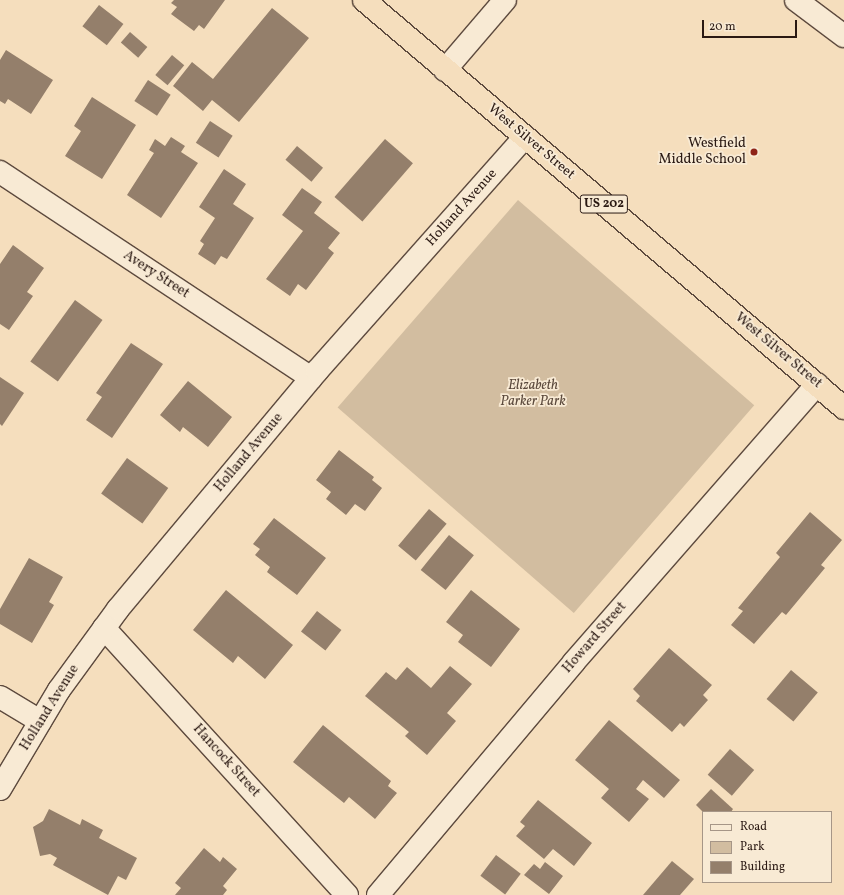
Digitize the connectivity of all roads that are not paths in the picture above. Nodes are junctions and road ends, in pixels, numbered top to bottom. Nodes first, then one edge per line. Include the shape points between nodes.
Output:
1 (364, 0) edge
2 (505, 0) edge
3 (796, 0) edge
4 (844, 36) edge
5 (445, 70) junction
6 (525, 137) junction
7 (0, 172) edge
8 (311, 378) junction
9 (817, 384) junction
10 (844, 408) edge
11 (104, 628) junction
12 (0, 697) edge
13 (40, 721) junction
14 (0, 789) edge
15 (347, 895) edge
16 (378, 895) edge

1 - 5 highway, West Silver Street / US 202
2 - 5 street
3 - 4 street
5 - 6 highway, West Silver Street / US 202
6 - 8 street, Holland Avenue
6 - 9 highway, West Silver Street / US 202
7 - 8 street, Avery Street
8 - 11 street, Holland Avenue
9 - 10 highway, West Silver Street / US 202
9 - 16 street, Howard Street via 574,662
11 - 13 street, Holland Avenue
11 - 15 street, Hancock Street
12 - 13 street
13 - 14 street, Holland Avenue

